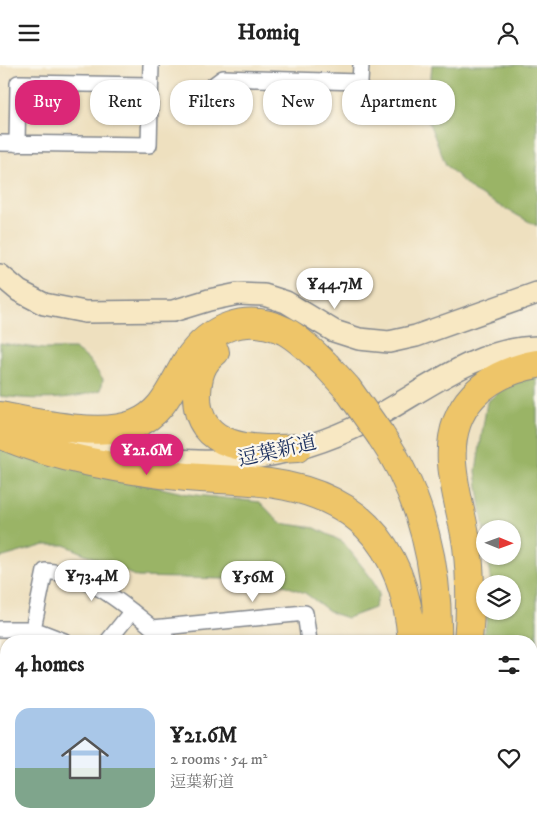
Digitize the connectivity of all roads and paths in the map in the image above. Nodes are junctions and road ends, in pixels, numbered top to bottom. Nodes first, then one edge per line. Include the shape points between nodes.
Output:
1 (150, 65) edge
2 (361, 65) edge
3 (150, 80) edge
4 (222, 80) edge
5 (90, 84) edge
6 (149, 125) edge
7 (0, 143) edge
8 (17, 144) junction
9 (0, 275) edge
10 (537, 293) edge
11 (537, 347) edge
12 (537, 360) edge
13 (537, 364) edge
14 (321, 369) junction
15 (0, 416) edge
16 (0, 425) edge
17 (0, 433) edge
18 (377, 438) junction
19 (297, 448) junction
20 (132, 611) junction
21 (153, 628) junction
22 (0, 629) edge
23 (33, 629) junction
24 (48, 635) edge
25 (113, 635) edge
26 (162, 635) edge
27 (308, 635) edge
28 (411, 635) edge
29 (427, 635) edge
30 (438, 635) edge
31 (468, 635) edge

1 - 3 street
2 - 4 street via 360,81
5 - 8 street via 18,83
6 - 8 street via 149,145
7 - 8 street
9 - 10 street via 19,291 64,310 173,311 208,299 238,294 264,295 286,301 334,331 359,339 389,342 416,337
11 - 19 street, 逗葉新道 via 518,347 492,353 366,422 336,436
12 - 17 street, 逗葉新道 via 497,363 338,446 255,466 184,469 139,465
13 - 31 highway via 496,377 475,392 460,413 453,431 452,468 469,565
14 - 15 highway via 303,343 284,331 263,324 242,323 225,327 204,340 186,363 162,405 136,424 106,430
14 - 18 highway, bridge via 351,394
14 - 19 highway via 280,344 247,337 231,341 202,364 197,398 200,411 213,433 246,448
16 - 19 street, 逗葉新道 via 104,451 180,462 226,462
17 - 28 highway via 21,444 110,465 176,476 268,483 338,503 378,537 390,557 405,599
18 - 29 highway via 415,543 424,591
18 - 30 highway via 404,476 427,540
20 - 21 street
20 - 23 street via 90,584 61,572 45,571
20 - 25 street
21 - 26 street
21 - 27 street via 305,613
22 - 23 street
23 - 24 street

